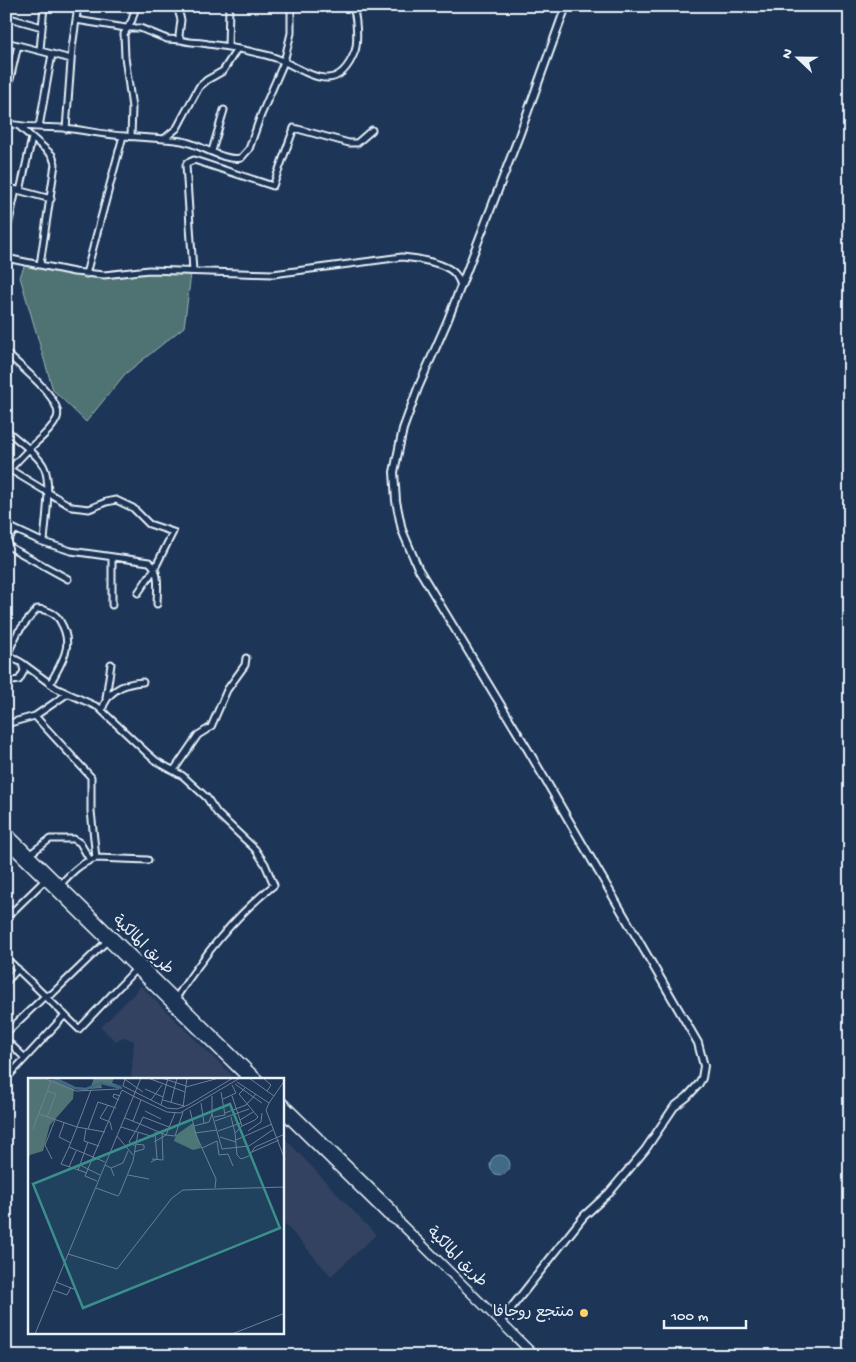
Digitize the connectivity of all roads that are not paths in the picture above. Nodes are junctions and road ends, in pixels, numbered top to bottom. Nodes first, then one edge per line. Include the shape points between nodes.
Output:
1 (44, 6) edge
2 (78, 6) edge
3 (136, 6) edge
4 (177, 6) edge
5 (228, 6) edge
6 (291, 6) edge
7 (352, 6) edge
8 (566, 6) edge
9 (6, 17) edge
10 (76, 20) junction
11 (42, 28) junction
12 (126, 28) junction
13 (181, 40) junction
14 (6, 42) edge
15 (18, 45) junction
16 (228, 48) junction
17 (237, 49) junction
18 (40, 50) junction
19 (52, 54) junction
20 (71, 60) junction
21 (284, 62) junction
22 (6, 97) edge
23 (224, 110) dead end
24 (6, 123) edge
25 (19, 126) junction
26 (39, 127) junction
27 (66, 129) junction
28 (372, 130) dead end
29 (123, 136) junction
30 (131, 137) junction
31 (32, 138) junction
32 (164, 139) junction
33 (212, 151) junction
34 (6, 187) edge
35 (18, 190) junction
36 (51, 199) junction
37 (6, 235) edge
38 (6, 258) edge
39 (40, 265) junction
40 (193, 271) junction
41 (86, 274) junction
42 (461, 286) junction
43 (6, 354) edge
44 (6, 430) edge
45 (29, 449) junction
46 (8, 471) edge
47 (48, 492) junction
48 (6, 525) edge
49 (15, 530) junction
50 (44, 542) junction
51 (6, 543) edge
52 (112, 558) junction
53 (155, 568) junction
54 (68, 580) dead end
55 (138, 593) dead end
56 (157, 604) dead end
57 (112, 605) dead end
58 (6, 654) edge
59 (246, 658) dead end
60 (22, 663) junction
61 (111, 664) dead end
62 (6, 682) edge
63 (143, 682) dead end
64 (50, 684) junction
65 (67, 694) junction
66 (105, 700) junction
67 (102, 710) junction
68 (35, 716) junction
69 (6, 724) edge
70 (174, 770) junction
71 (6, 831) edge
72 (7, 845) edge
73 (30, 854) junction
74 (93, 859) junction
75 (148, 860) dead end
76 (45, 880) junction
77 (60, 885) junction
78 (6, 918) edge
79 (92, 922) junction
80 (107, 941) junction
81 (6, 958) edge
82 (134, 963) junction
83 (18, 969) junction
84 (6, 982) edge
85 (45, 996) junction
86 (176, 998) junction
87 (65, 1014) junction
88 (6, 1032) edge
89 (6, 1040) edge
90 (25, 1058) junction
91 (6, 1078) edge
92 (247, 1078) edge
93 (257, 1078) edge
94 (284, 1104) edge
95 (284, 1114) edge
96 (400, 1223) junction
97 (500, 1322) junction
98 (535, 1356) edge

1 - 11 street
2 - 10 street
3 - 12 street
4 - 13 street
5 - 16 street
6 - 21 street via 291,33
7 - 21 street via 356,16 357,42 352,58 342,71 334,77 321,78
8 - 42 street
9 - 11 street
10 - 12 street
10 - 20 street
11 - 18 street
12 - 13 street via 140,28 167,39
12 - 30 street via 124,57 132,108
13 - 16 street
14 - 15 street
15 - 18 street
15 - 22 street
16 - 17 street
17 - 21 street
17 - 32 street via 223,71 200,87 177,128
18 - 19 street
19 - 20 street
19 - 26 street
20 - 27 street
21 - 33 street via 250,149 237,159
23 - 33 street
24 - 25 street
25 - 26 street
25 - 31 street
26 - 27 street
27 - 29 street
28 - 40 street via 357,143 349,143 294,128 273,186 194,160 187,163
29 - 30 street
29 - 41 street
30 - 32 street
31 - 35 street
31 - 36 street via 54,159
32 - 33 street via 186,141
34 - 35 street
35 - 36 street
35 - 37 street
36 - 39 street
38 - 39 street
39 - 41 street
40 - 41 street
40 - 42 street via 273,274 410,257 451,270
42 - 97 street via 414,398 398,448 394,484 402,530 419,569 698,1043 704,1066 702,1078 693,1091 674,1107 645,1150 609,1193 584,1216
43 - 45 street via 28,373 58,408 54,422
44 - 45 street
45 - 46 street
45 - 47 street via 46,470
46 - 47 street
47 - 50 street
47 - 53 street via 80,509 93,509 109,500 120,501 133,508 149,524 173,532
48 - 49 street
49 - 50 street
49 - 51 street
50 - 52 street via 71,551
51 - 54 street
52 - 53 street via 144,561
52 - 57 street
53 - 55 street
53 - 56 street
58 - 60 street
58 - 64 street via 36,609 44,609 59,618 67,633 68,645
59 - 70 street via 226,690 211,727 198,735
60 - 62 street via 24,671 19,680
60 - 64 street
61 - 66 street
63 - 66 street via 119,688
64 - 65 street
65 - 67 street
65 - 68 street
66 - 67 street
67 - 70 street via 156,761
68 - 69 street
68 - 74 street via 91,777
70 - 86 street via 207,798 217,814 255,849 274,885 214,944
71 - 73 main road, طريق المالكية
72 - 76 main road, طريق المالكية
73 - 74 street via 50,839 74,839
73 - 77 main road, طريق المالكية
74 - 75 street
74 - 77 street via 73,870
76 - 78 street
76 - 79 main road, طريق المالكية
77 - 79 main road, طريق المالكية
79 - 80 main road, طريق المالكية
79 - 82 main road, طريق المالكية
80 - 82 main road, طريق المالكية
80 - 85 street via 52,994
81 - 83 street
82 - 86 main road, طريق المالكية
82 - 87 street via 79,1028
82 - 92 main road, طريق المالكية
83 - 84 street
83 - 85 street
85 - 87 street
85 - 88 street
86 - 93 main road, طريق المالكية
87 - 90 street
89 - 90 street
90 - 91 street
94 - 96 main road, طريق المالكية via 392,1210
95 - 96 main road, طريق المالكية via 387,1215
96 - 97 main road, طريق المالكية
97 - 98 main road, طريق المالكية

